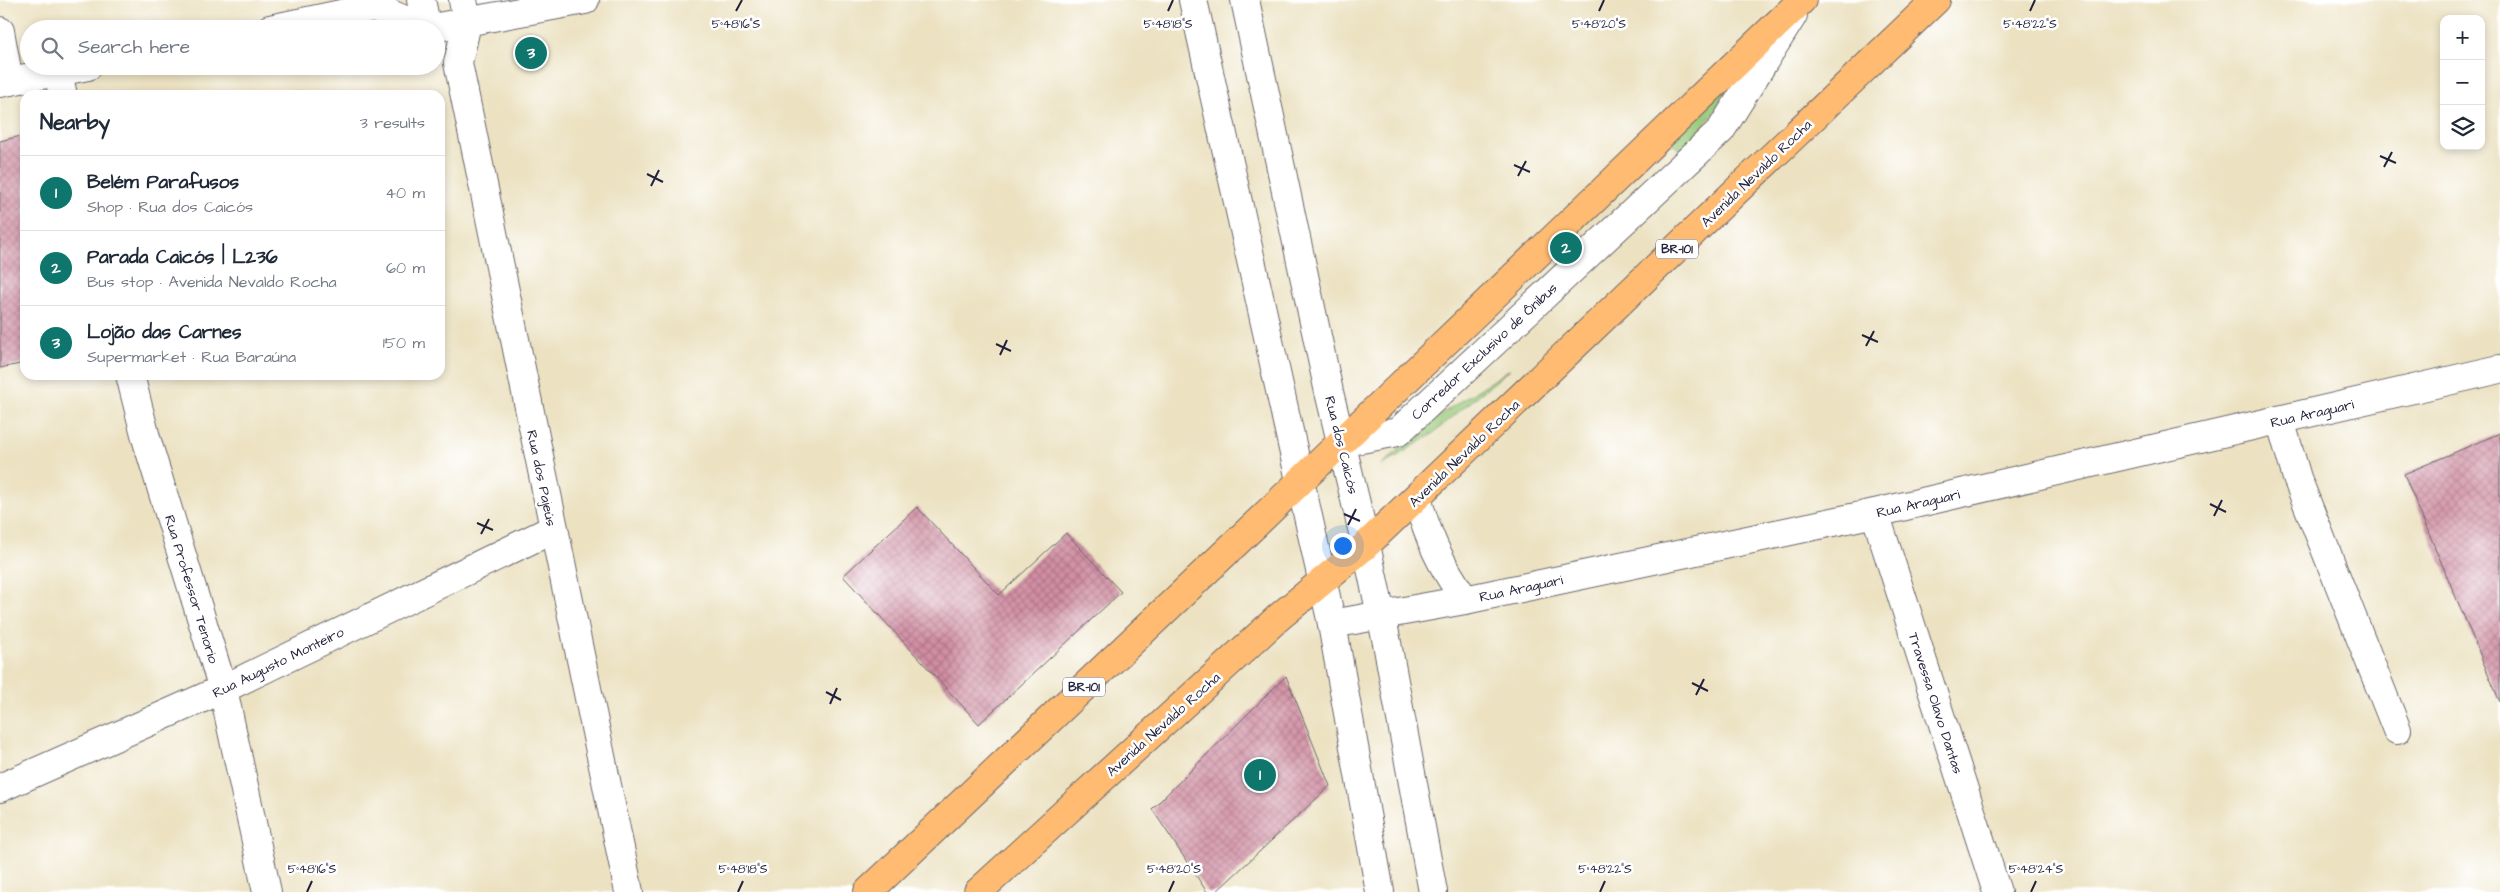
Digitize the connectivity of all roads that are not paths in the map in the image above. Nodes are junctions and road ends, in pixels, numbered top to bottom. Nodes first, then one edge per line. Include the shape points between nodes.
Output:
1 (421, 0) edge
2 (585, 0) edge
3 (1193, 0) edge
4 (1245, 0) edge
5 (1802, 0) edge
6 (1936, 0) edge
7 (378, 4) edge
8 (465, 12) edge
9 (309, 20) edge
10 (409, 20) edge
11 (425, 20) edge
12 (445, 21) edge
13 (0, 31) edge
14 (445, 49) edge
15 (458, 63) junction
16 (74, 75) edge
17 (5, 82) edge
18 (60, 84) edge
19 (2500, 369) edge
20 (131, 380) edge
21 (2280, 420) junction
22 (1340, 443) junction
23 (1299, 482) junction
24 (1417, 498) junction
25 (1875, 513) junction
26 (553, 529) junction
27 (1366, 545) junction
28 (1322, 582) junction
29 (1465, 600) junction
30 (1380, 614) junction
31 (1332, 624) junction
32 (223, 690) junction
33 (2397, 730) dead end
34 (0, 788) edge
35 (267, 892) edge
36 (629, 892) edge
37 (868, 892) edge
38 (978, 892) edge
39 (1380, 892) edge
40 (1433, 892) edge
41 (1997, 892) edge

1 - 11 street
2 - 8 street
3 - 23 street
4 - 22 street, Rua dos Caicós
5 - 22 highway, BR-101
5 - 22 street, Corredor Exclusivo de Ônibus via 1721,130 1398,432
6 - 24 highway, Avenida Nevaldo Rocha / BR-101
7 - 9 street
7 - 10 street
8 - 12 street
8 - 15 street, Rua dos Pajeús
13 - 17 street
14 - 15 street
15 - 26 street, Rua dos Pajeús
16 - 18 street
17 - 18 street
19 - 21 street, Rua Araguari
20 - 32 street, Rua Professor Tenorio
21 - 25 street, Rua Araguari
21 - 33 street via 2298,478
22 - 23 highway, BR-101
22 - 27 street, Rua dos Caicós
23 - 28 street
23 - 37 highway, BR-101
24 - 27 highway, Avenida Nevaldo Rocha / BR-101
24 - 29 street via 1441,565
25 - 29 street, Rua Araguari
25 - 41 street, Travessa Olavo Dantas
26 - 32 street, Rua Augusto Monteiro
26 - 36 street, Rua dos Pajeús
27 - 28 highway, Avenida Nevaldo Rocha / BR-101
27 - 30 street, Rua dos Caicós
28 - 31 street
28 - 38 highway, Avenida Nevaldo Rocha / BR-101
29 - 30 street, Rua Araguari
30 - 31 street, Rua Araguari
30 - 40 street, Rua dos Caicós
31 - 39 street
32 - 34 street, Rua Augusto Monteiro
32 - 35 street, Rua Professor Tenorio

